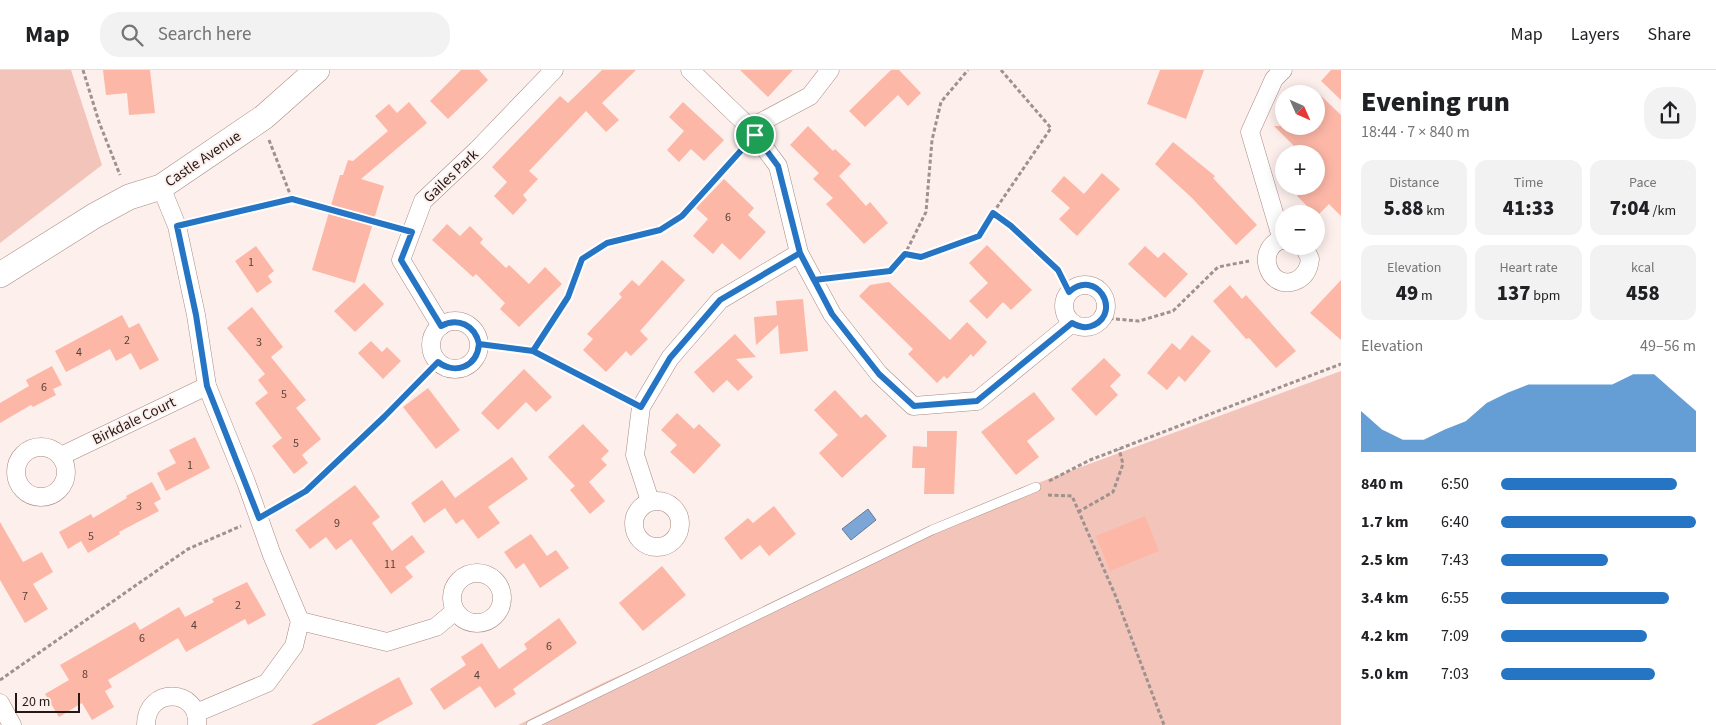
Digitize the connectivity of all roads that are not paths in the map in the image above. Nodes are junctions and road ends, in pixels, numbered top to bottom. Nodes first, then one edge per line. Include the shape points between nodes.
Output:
1 (317, 70) edge
2 (554, 70) edge
3 (690, 70) edge
4 (830, 70) edge
5 (1283, 70) edge
6 (752, 131) junction
7 (161, 187) junction
8 (1275, 214) edge
9 (1275, 244) edge
10 (800, 253) junction
11 (1308, 255) edge
12 (0, 276) edge
13 (1072, 323) junction
14 (441, 326) junction
15 (207, 386) junction
16 (61, 456) dead end
17 (1036, 487) road end
18 (650, 502) dead end
19 (456, 611) dead end
20 (300, 621) junction
21 (0, 703) edge
22 (196, 719) edge
23 (12, 725) edge
24 (146, 725) edge
25 (531, 725) edge

1 - 7 street, Castle Avenue via 264,117
2 - 14 street, Gailes Park via 478,150 423,201 401,260
3 - 6 street
4 - 6 street via 810,96
5 - 8 street via 1274,78 1250,132
6 - 10 street via 778,166
7 - 12 street, Castle Avenue via 129,197 94,216
7 - 15 street via 177,226
9 - 11 street via 1267,258 1268,270 1281,282 1290,282 1305,274 1309,266
10 - 13 street via 832,314 879,374 914,406 977,401
10 - 18 street via 720,300 670,358 641,407 635,455
13 - 13 street via 1064,311 1069,292 1086,284 1098,289 1105,299 1103,318 1092,326
14 - 14 street via 432,339 438,362 450,369 464,367 475,358 479,344 474,330 462,322
15 - 16 street, Birkdale Court
15 - 20 street
17 - 25 lane via 932,530
19 - 20 street via 436,627 387,642
20 - 22 street via 294,646 267,683
21 - 23 street
22 - 24 street via 186,700 170,696 150,708

